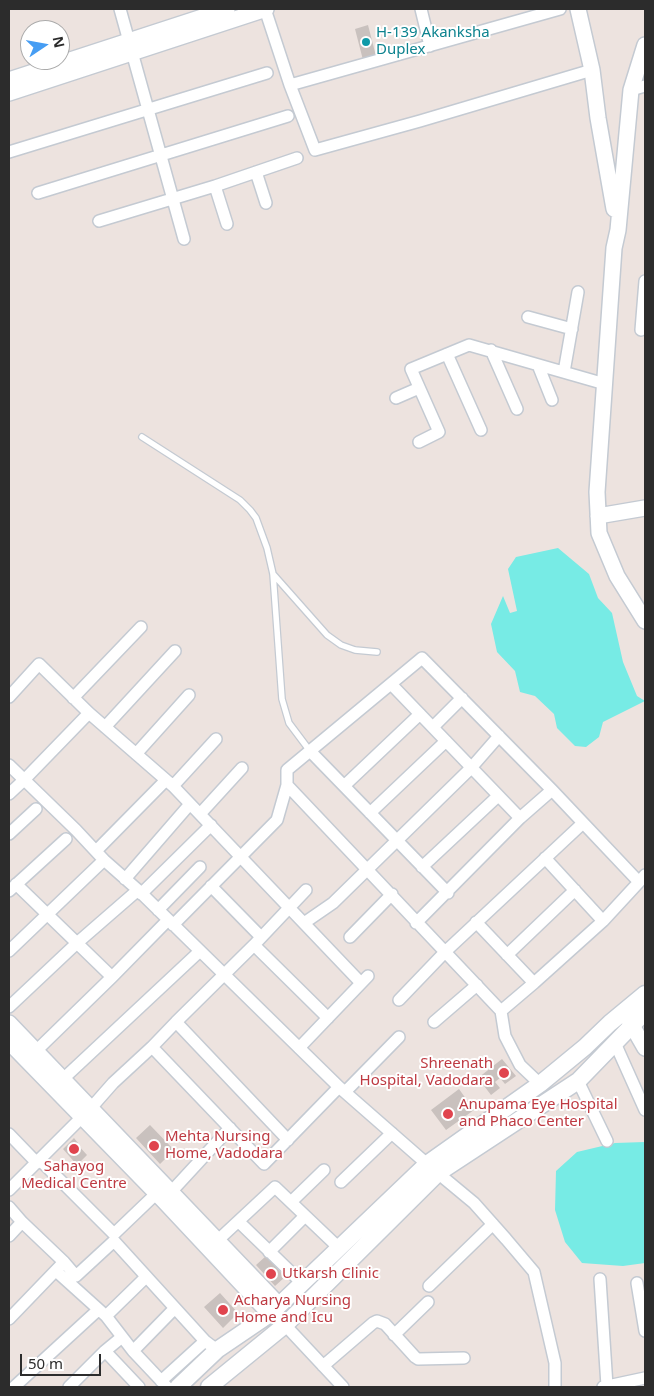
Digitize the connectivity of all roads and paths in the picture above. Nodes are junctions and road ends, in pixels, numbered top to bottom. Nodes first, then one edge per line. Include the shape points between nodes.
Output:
1 (120, 9) edge
2 (227, 9) edge
3 (265, 9) edge
4 (421, 9) edge
5 (560, 9) edge
6 (578, 9) edge
7 (645, 45) edge
8 (430, 46) junction
9 (130, 48) junction
10 (592, 70) junction
11 (267, 73) dead end
12 (9, 80) edge
13 (290, 85) junction
14 (638, 88) edge
15 (9, 93) edge
16 (148, 110) junction
17 (288, 116) dead end
18 (9, 152) edge
19 (160, 155) junction
20 (297, 158) dead end
21 (256, 172) junction
22 (214, 186) junction
23 (38, 194) dead end
24 (172, 198) junction
25 (266, 203) dead end
26 (100, 220) dead end
27 (227, 224) dead end
28 (618, 230) junction
29 (184, 239) dead end
30 (645, 281) edge
31 (578, 292) dead end
32 (528, 317) dead end
33 (572, 329) junction
34 (641, 330) dead end
35 (491, 350) junction
36 (447, 354) junction
37 (538, 365) junction
38 (564, 372) junction
39 (605, 384) junction
40 (419, 388) junction
41 (396, 398) dead end
42 (552, 400) dead end
43 (517, 409) dead end
44 (481, 430) dead end
45 (142, 437) dead end
46 (419, 442) dead end
47 (645, 508) edge
48 (598, 516) junction
49 (273, 574) junction
50 (645, 621) edge
51 (141, 627) dead end
52 (175, 651) dead end
53 (377, 652) dead end
54 (391, 684) junction
55 (189, 695) dead end
56 (9, 697) edge
57 (73, 698) junction
58 (462, 698) junction
59 (89, 713) junction
60 (420, 714) junction
61 (105, 727) junction
62 (433, 728) junction
63 (499, 736) junction
64 (216, 739) dead end
65 (446, 741) junction
66 (310, 751) junction
67 (136, 754) junction
68 (9, 765) edge
69 (242, 768) dead end
70 (471, 768) junction
71 (24, 780) junction
72 (170, 783) junction
73 (287, 785) junction
74 (344, 786) junction
75 (552, 790) junction
76 (9, 794) edge
77 (498, 796) junction
78 (190, 804) junction
79 (36, 809) dead end
80 (200, 814) junction
81 (370, 814) junction
82 (520, 818) junction
83 (583, 823) junction
84 (211, 826) junction
85 (9, 834) edge
86 (66, 839) dead end
87 (396, 841) junction
88 (96, 851) junction
89 (241, 856) junction
90 (545, 858) junction
91 (104, 860) junction
92 (200, 867) dead end
93 (422, 867) junction
94 (367, 869) junction
95 (642, 878) edge
96 (125, 879) junction
97 (211, 886) junction
98 (13, 888) edge
99 (306, 890) dead end
100 (575, 890) junction
101 (140, 892) junction
102 (448, 893) junction
103 (392, 894) junction
104 (290, 908) junction
105 (158, 910) junction
106 (48, 915) junction
107 (604, 921) junction
108 (170, 922) junction
109 (476, 922) junction
110 (304, 923) junction
111 (416, 923) junction
112 (350, 937) dead end
113 (257, 941) junction
114 (77, 943) junction
115 (9, 951) edge
116 (200, 951) junction
117 (446, 951) junction
118 (507, 954) junction
119 (223, 974) junction
120 (112, 977) junction
121 (534, 983) junction
122 (477, 985) junction
123 (399, 1000) dead end
124 (644, 1002) edge
125 (9, 1007) edge
126 (501, 1011) junction
127 (623, 1011) junction
128 (328, 1018) junction
129 (176, 1022) junction
130 (434, 1022) dead end
131 (9, 1024) edge
132 (633, 1025) junction
133 (399, 1038) dead end
134 (615, 1043) junction
135 (13, 1044) edge
136 (152, 1047) junction
137 (300, 1048) junction
138 (645, 1048) edge
139 (35, 1052) junction
140 (63, 1079) junction
141 (578, 1081) junction
142 (540, 1084) junction
143 (342, 1090) junction
144 (645, 1110) edge
145 (87, 1113) junction
146 (230, 1128) junction
147 (392, 1133) junction
148 (9, 1134) edge
149 (288, 1140) junction
150 (607, 1142) dead end
151 (38, 1161) junction
152 (432, 1168) junction
153 (324, 1170) dead end
154 (341, 1182) dead end
155 (9, 1190) edge
156 (164, 1190) junction
157 (290, 1202) junction
158 (9, 1207) edge
159 (305, 1216) junction
160 (22, 1222) junction
161 (238, 1222) junction
162 (493, 1224) junction
163 (9, 1236) edge
164 (218, 1240) junction
165 (339, 1248) junction
166 (269, 1252) junction
167 (60, 1267) junction
168 (146, 1277) junction
169 (600, 1279) dead end
170 (302, 1283) junction
171 (637, 1283) dead end
172 (429, 1286) dead end
173 (428, 1302) dead end
174 (175, 1308) junction
175 (274, 1309) junction
176 (102, 1313) junction
177 (9, 1319) edge
178 (285, 1324) junction
179 (645, 1331) edge
180 (394, 1335) junction
181 (122, 1337) junction
182 (211, 1346) junction
183 (133, 1350) junction
184 (106, 1351) junction
185 (464, 1358) dead end
186 (323, 1366) junction
187 (645, 1378) edge
188 (9, 1382) edge
189 (164, 1384) edge
190 (76, 1385) edge
191 (14, 1387) edge
192 (140, 1387) edge
193 (178, 1387) edge
194 (209, 1387) edge
195 (343, 1387) edge
196 (555, 1387) edge
197 (605, 1387) edge

1 - 9 street
2 - 9 street
3 - 9 street
3 - 13 street
4 - 8 street
5 - 8 street
6 - 10 street
7 - 14 street
8 - 13 street
9 - 12 street
9 - 15 street
9 - 16 street
10 - 13 street via 315,150
10 - 28 street
11 - 16 street
14 - 28 street
16 - 18 street
16 - 19 street
17 - 19 street
19 - 23 street
19 - 24 street
20 - 21 street
21 - 22 street
21 - 25 street
22 - 24 street
22 - 27 street
24 - 26 street
24 - 29 street
28 - 39 street
30 - 34 street
31 - 33 street
32 - 33 street
33 - 38 street
35 - 36 street via 469,345
35 - 37 street
35 - 43 street
36 - 40 street via 411,369
36 - 44 street
37 - 38 street
37 - 42 street
38 - 39 street
39 - 48 street
40 - 41 street
40 - 46 street via 439,432
45 - 49 lane via 240,500 250,510 267,548
47 - 48 street
48 - 50 street via 599,533 616,576
49 - 53 lane via 327,635 355,650
49 - 66 lane via 282,700 289,722
51 - 57 street
52 - 61 street
54 - 58 street via 422,658
54 - 60 street
54 - 66 street
55 - 67 street
56 - 57 street via 39,664
57 - 59 street
58 - 62 street
58 - 63 street
59 - 61 street
59 - 71 street
60 - 62 street
60 - 74 street
61 - 67 street
62 - 65 street
63 - 70 street
63 - 75 street
64 - 72 street
65 - 70 street
65 - 81 street
66 - 73 street via 287,770
66 - 74 street
67 - 72 street
68 - 71 street
69 - 80 street
70 - 77 street
70 - 87 street
71 - 76 street
71 - 88 street
72 - 78 street
72 - 88 street
73 - 89 street via 277,820
73 - 94 street
74 - 81 street
75 - 82 street
75 - 83 street
77 - 82 street
77 - 93 street
78 - 80 street
78 - 96 street
79 - 85 street
80 - 84 street
81 - 87 street
82 - 102 street
83 - 90 street
83 - 95 street
84 - 89 street
84 - 101 street
86 - 98 street
87 - 93 street
87 - 94 street
88 - 91 street
89 - 97 street
89 - 104 street
90 - 100 street
90 - 109 street
91 - 96 street
91 - 106 street
92 - 105 street
93 - 102 street
94 - 103 street
94 - 110 street via 333,903
95 - 107 street
96 - 101 street
97 - 108 street
97 - 113 street
98 - 106 street
99 - 104 street
100 - 107 street
100 - 118 street
101 - 105 street
101 - 114 street
102 - 111 street
103 - 111 street
103 - 112 street
104 - 110 street
104 - 113 street
105 - 108 street
106 - 114 street
106 - 115 street
107 - 121 street
108 - 116 street
108 - 120 street
109 - 117 street
109 - 118 street
110 - 128 street via 364,979
111 - 117 street
113 - 119 street
113 - 128 street
114 - 120 street
114 - 125 street
116 - 119 street
116 - 140 street
117 - 122 street
117 - 123 street
118 - 121 street
119 - 129 street
119 - 137 street
120 - 139 street
121 - 126 street
122 - 126 street
122 - 130 street
124 - 127 main road
124 - 132 main road
126 - 142 street via 505,1036 520,1065
127 - 132 street
127 - 142 main road
128 - 137 street
129 - 136 street
129 - 149 street
131 - 135 street
132 - 134 main road
132 - 138 street
133 - 143 street
134 - 141 main road
134 - 144 street
135 - 139 street
135 - 145 street
136 - 145 street via 113,1083
136 - 146 street
137 - 143 street
139 - 140 street
140 - 145 street
141 - 150 street
141 - 152 main road
142 - 152 main road
143 - 147 street
143 - 149 street
145 - 151 street
145 - 156 street
146 - 149 street via 264,1164
146 - 156 street
147 - 152 street
147 - 154 street
148 - 151 street
151 - 155 street
151 - 156 street via 114,1234
152 - 162 street via 474,1203
152 - 165 main road
152 - 178 main road
153 - 157 street
156 - 164 street
156 - 175 street
157 - 159 street
157 - 161 street via 275,1187
158 - 160 street
159 - 165 street
159 - 166 street
160 - 163 street
160 - 167 street
161 - 164 street
161 - 166 street
162 - 172 street
162 - 196 street via 534,1272 555,1363
164 - 175 street
165 - 170 main road
166 - 170 street
167 - 168 street via 76,1276 114,1241
167 - 176 street
167 - 177 street
168 - 174 street
168 - 176 street
169 - 197 street
170 - 175 main road
171 - 179 street
173 - 180 street
174 - 182 street
174 - 183 street
175 - 178 street
175 - 182 main road
176 - 181 street
176 - 191 street
178 - 186 street
178 - 194 main road
180 - 185 street via 418,1359
180 - 186 street via 382,1322 373,1323
181 - 183 street
181 - 184 street
182 - 189 street
182 - 193 main road
183 - 189 street
184 - 190 street
184 - 192 street
186 - 195 street
187 - 197 street
188 - 191 street

